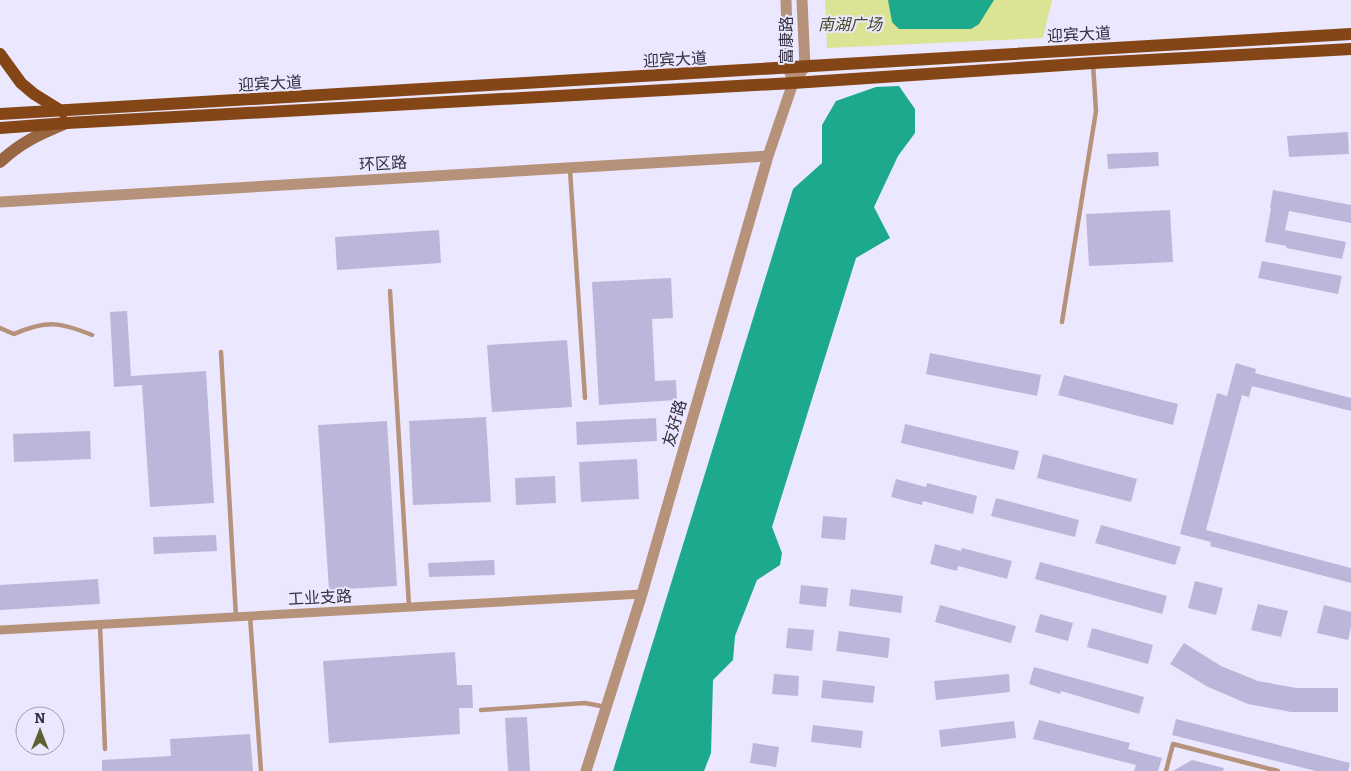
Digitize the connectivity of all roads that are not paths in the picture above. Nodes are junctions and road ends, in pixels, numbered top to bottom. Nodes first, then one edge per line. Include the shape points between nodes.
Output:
1 (786, 0) edge
2 (802, 0) edge
3 (1351, 34) edge
4 (1351, 49) edge
5 (0, 54) edge
6 (1093, 63) junction
7 (806, 67) junction
8 (788, 68) junction
9 (793, 83) junction
10 (0, 114) edge
11 (65, 117) junction
12 (0, 128) edge
13 (768, 156) junction
14 (0, 162) edge
15 (570, 168) junction
16 (0, 202) edge
17 (390, 291) dead end
18 (1062, 322) dead end
19 (0, 328) edge
20 (92, 335) dead end
21 (221, 352) dead end
22 (585, 398) dead end
23 (642, 594) junction
24 (409, 607) junction
25 (250, 616) junction
26 (236, 617) junction
27 (100, 625) junction
28 (0, 630) edge
29 (607, 707) junction
30 (481, 710) dead end
31 (105, 749) dead end
32 (260, 771) edge
33 (586, 771) edge
34 (1166, 771) edge
35 (1278, 771) edge

1 - 8 street, 富康路
2 - 7 street, 富康路
3 - 7 main road, 迎宾大道
4 - 6 main road, 迎宾大道
5 - 11 main road via 21,83
6 - 9 main road, 迎宾大道
6 - 18 lane via 1096,110
7 - 8 main road, 迎宾大道
7 - 9 street, 富康路
8 - 9 street, 富康路
8 - 11 main road, 迎宾大道
9 - 11 main road, 迎宾大道
9 - 13 street, 友好路
10 - 11 main road, 迎宾大道
11 - 12 main road, 迎宾大道
11 - 14 main road via 30,138
13 - 15 street, 环区路
13 - 23 street, 友好路
15 - 16 street, 环区路
15 - 22 lane
17 - 24 lane
19 - 20 lane via 14,334 32,326 51,324 69,326
21 - 26 lane
23 - 24 street, 工业支路
23 - 29 street, 友好路
24 - 25 street, 工业支路
25 - 26 street, 工业支路
25 - 32 lane
26 - 27 street, 工业支路
27 - 28 street, 工业支路
27 - 31 lane
29 - 30 lane via 585,703
29 - 33 street, 友好路
34 - 35 lane via 1174,744

